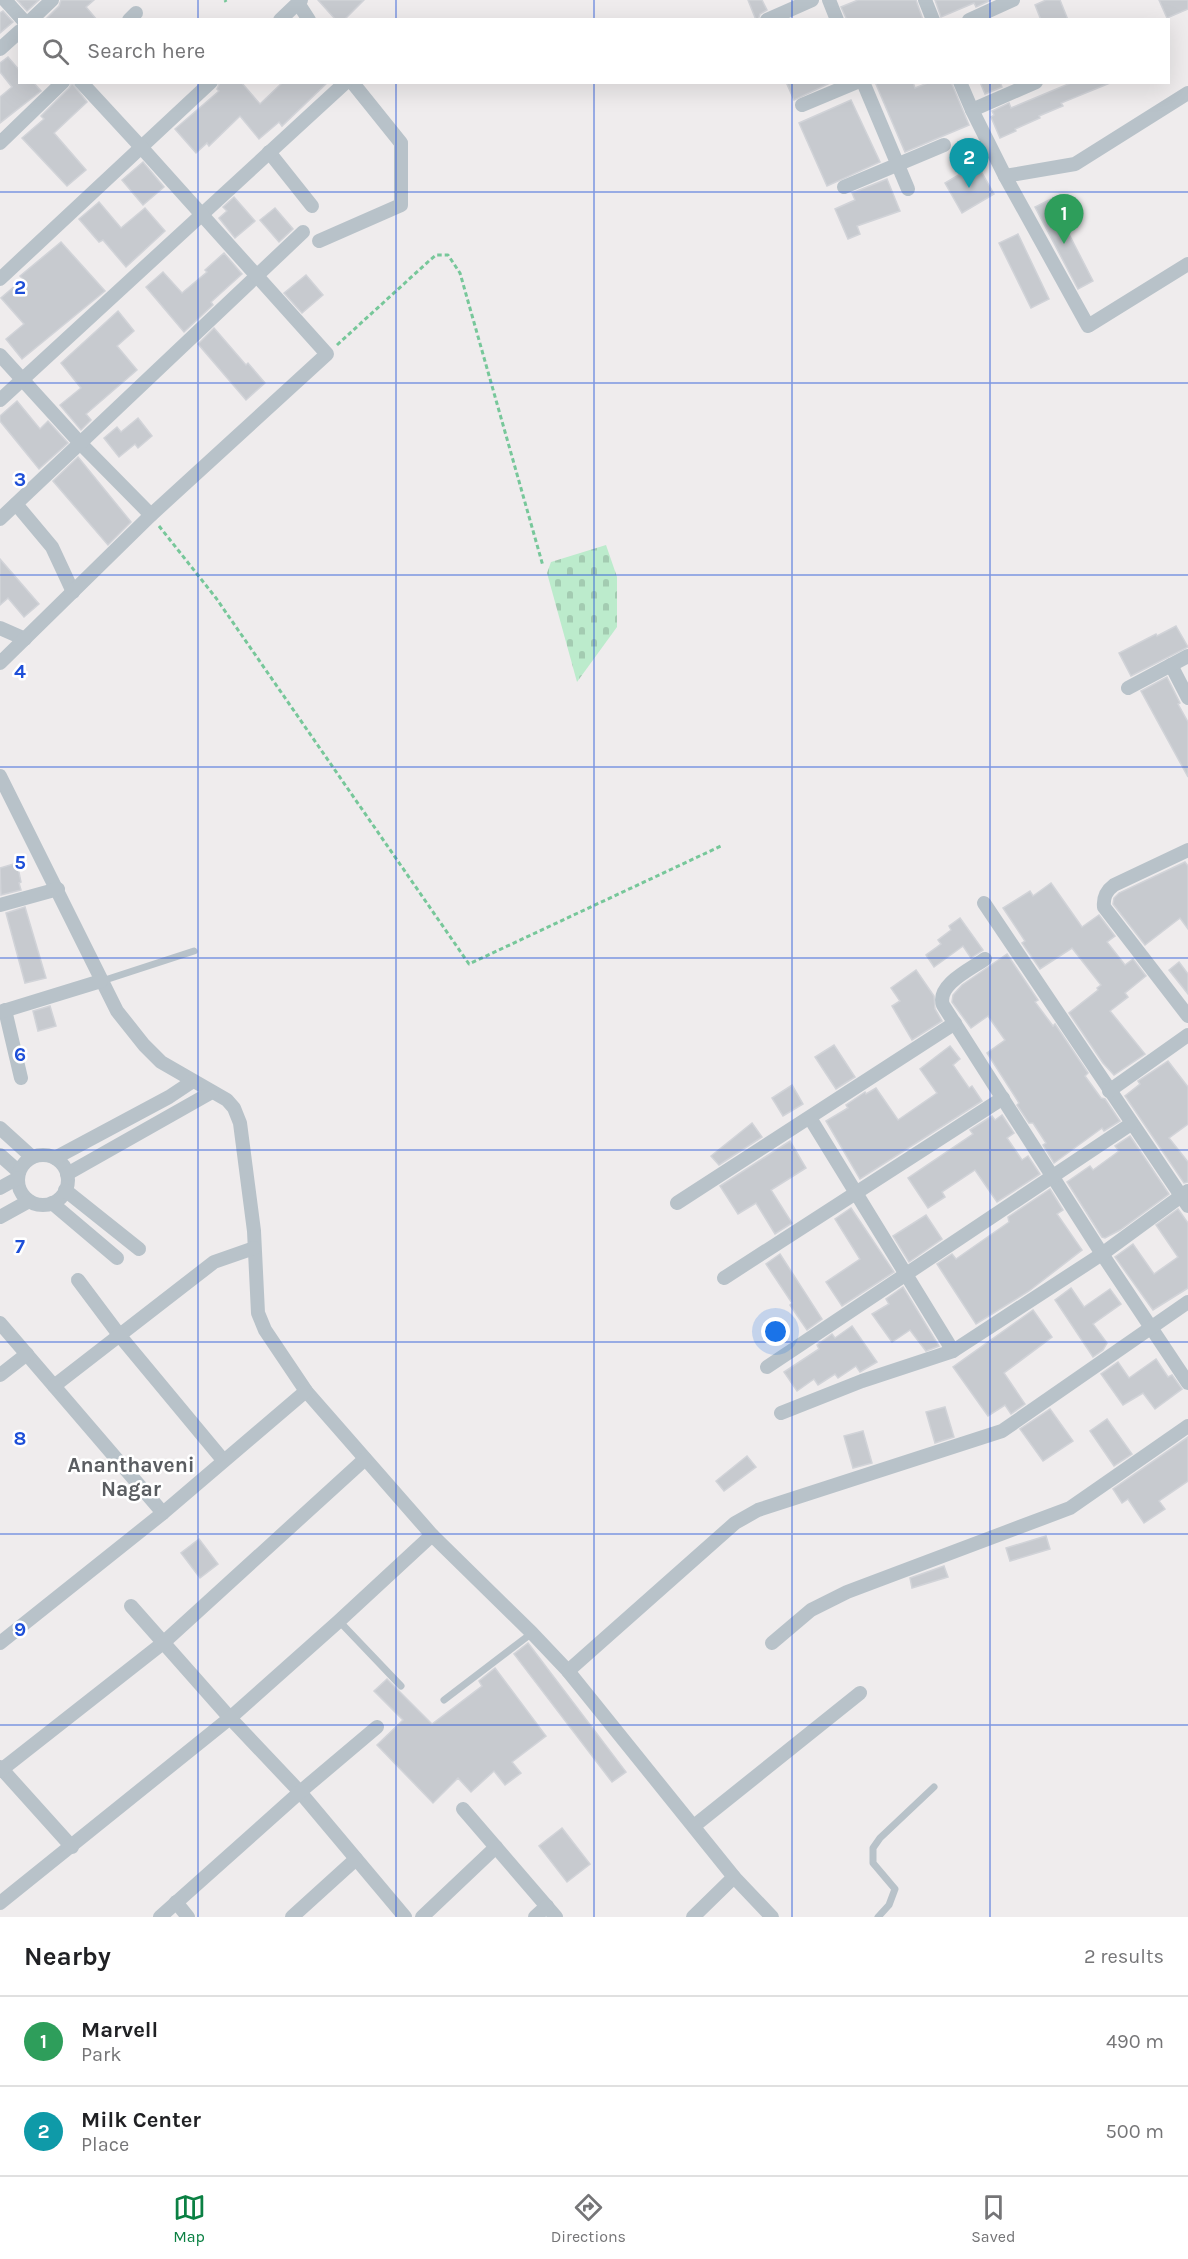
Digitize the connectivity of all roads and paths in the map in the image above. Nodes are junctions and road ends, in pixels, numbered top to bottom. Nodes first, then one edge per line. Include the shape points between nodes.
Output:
1 (5, 0) edge
2 (52, 0) edge
3 (812, 0) edge
4 (829, 0) edge
5 (925, 0) edge
6 (1013, 0) edge
7 (300, 2) edge
8 (21, 18) edge
9 (33, 18) edge
10 (282, 18) edge
11 (308, 18) edge
12 (772, 18) edge
13 (836, 18) edge
14 (932, 18) edge
15 (973, 18) edge
16 (18, 33) edge
17 (0, 49) edge
18 (61, 84) edge
19 (83, 84) edge
20 (209, 84) edge
21 (344, 84) edge
22 (354, 84) edge
23 (852, 84) edge
24 (864, 84) edge
25 (961, 84) edge
26 (1031, 84) edge
27 (1188, 93) edge
28 (802, 105) dead end
29 (972, 110) junction
30 (0, 142) edge
31 (944, 145) dead end
32 (141, 147) junction
33 (269, 152) junction
34 (897, 165) junction
35 (1005, 176) junction
36 (844, 187) dead end
37 (908, 189) dead end
38 (312, 206) dead end
39 (200, 214) junction
40 (303, 232) dead end
41 (319, 241) dead end
42 (1188, 264) edge
43 (257, 277) junction
44 (0, 279) edge
45 (327, 354) junction
46 (0, 355) edge
47 (22, 380) junction
48 (0, 400) edge
49 (81, 444) junction
50 (16, 504) junction
51 (151, 516) junction
52 (0, 519) edge
53 (543, 566) dead end
54 (73, 592) junction
55 (0, 628) edge
56 (25, 639) junction
57 (1188, 656) edge
58 (0, 663) edge
59 (1171, 665) junction
60 (1128, 688) dead end
61 (1188, 698) edge
62 (0, 776) edge
63 (721, 846) dead end
64 (1188, 850) edge
65 (58, 889) junction
66 (984, 903) dead end
67 (0, 905) edge
68 (194, 951) dead end
69 (985, 959) dead end
70 (101, 981) junction
71 (3, 1011) edge
72 (1188, 1016) edge
73 (955, 1023) junction
74 (1188, 1035) edge
75 (21, 1078) dead end
76 (193, 1081) junction
77 (1109, 1091) junction
78 (212, 1092) junction
79 (1003, 1098) junction
80 (810, 1118) junction
81 (1131, 1124) junction
82 (0, 1128) edge
83 (0, 1155) edge
84 (32, 1157) junction
85 (55, 1158) junction
86 (67, 1174) junction
87 (18, 1175) junction
88 (1052, 1176) junction
89 (0, 1188) edge
90 (65, 1190) junction
91 (856, 1193) junction
92 (1186, 1198) edge
93 (29, 1201) junction
94 (52, 1203) junction
95 (677, 1203) dead end
96 (0, 1217) edge
97 (254, 1248) junction
98 (139, 1249) dead end
99 (1102, 1254) junction
100 (117, 1258) dead end
101 (905, 1274) junction
102 (724, 1278) dead end
103 (78, 1280) dead end
104 (1188, 1302) edge
105 (0, 1323) edge
106 (1151, 1327) junction
107 (120, 1336) junction
108 (952, 1351) junction
109 (27, 1354) junction
110 (767, 1367) dead end
111 (0, 1375) edge
112 (1188, 1383) edge
113 (54, 1386) junction
114 (306, 1391) junction
115 (781, 1413) dead end
116 (1188, 1426) edge
117 (366, 1459) junction
118 (223, 1460) junction
119 (163, 1512) junction
120 (432, 1535) junction
121 (131, 1606) dead end
122 (339, 1622) junction
123 (532, 1633) junction
124 (0, 1643) edge
125 (162, 1643) junction
126 (772, 1643) dead end
127 (568, 1671) junction
128 (401, 1686) dead end
129 (860, 1693) dead end
130 (444, 1700) dead end
131 (230, 1718) junction
132 (377, 1727) dead end
133 (1, 1769) edge
134 (934, 1787) dead end
135 (300, 1792) junction
136 (464, 1809) dead end
137 (693, 1826) junction
138 (72, 1847) junction
139 (496, 1847) junction
140 (356, 1859) junction
141 (734, 1877) junction
142 (176, 1902) junction
143 (0, 1903) edge
144 (547, 1906) junction
145 (160, 1917) edge
146 (188, 1917) edge
147 (292, 1917) edge
148 (405, 1917) edge
149 (422, 1917) edge
150 (535, 1917) edge
151 (556, 1917) edge
152 (693, 1917) edge
153 (772, 1917) edge
154 (878, 1917) edge

1 - 8 street
2 - 9 street
3 - 12 street
4 - 13 street
5 - 14 street
6 - 15 street
7 - 10 street
7 - 11 street
16 - 17 street
18 - 30 street
19 - 32 street
20 - 32 street
21 - 33 street
22 - 41 street via 401,142 401,205
23 - 28 street
24 - 34 street
25 - 29 street
26 - 29 street
27 - 35 street via 1075,164
29 - 35 street
31 - 34 street
32 - 39 street
32 - 44 street
33 - 38 street
33 - 39 street
34 - 36 street
34 - 37 street
35 - 42 street via 1088,326
39 - 43 street
39 - 47 street
40 - 43 street
43 - 45 street
43 - 49 street
45 - 51 street
45 - 53 path via 436,255 448,255 460,273
46 - 47 street
47 - 48 street
47 - 49 street
49 - 50 street
49 - 51 street
50 - 52 street
50 - 54 street via 52,547
51 - 54 street
51 - 63 path via 216,598 469,964
54 - 56 street
55 - 56 street
56 - 58 street
57 - 59 street
59 - 60 street
59 - 61 street
62 - 65 street
64 - 72 street via 1114,885 1103,900 1104,907
65 - 67 street
65 - 70 street
66 - 77 street
68 - 70 lane
69 - 73 street via 941,993 943,1005
70 - 71 street
70 - 76 street via 117,1011 144,1045 161,1062
71 - 75 street
73 - 79 street
73 - 80 street
74 - 77 street
76 - 78 street
76 - 85 street
77 - 81 street
78 - 86 street
78 - 97 street via 227,1100 240,1123
79 - 88 street
79 - 91 street
80 - 91 street
80 - 95 street
81 - 88 street
81 - 92 street
82 - 84 street
83 - 87 street
84 - 85 street
84 - 87 street
85 - 86 street
86 - 90 street
87 - 89 street
87 - 93 street via 20,1189
88 - 99 street
88 - 101 street
90 - 94 street
90 - 98 street
91 - 101 street
91 - 102 street
92 - 99 street
93 - 94 street
93 - 96 street
94 - 100 street
97 - 107 street via 214,1262
97 - 114 street via 258,1313
99 - 106 street
99 - 108 street
101 - 108 street
101 - 110 street
103 - 107 street
104 - 106 street
105 - 109 street
106 - 112 street
106 - 127 street via 1002,1431 758,1510 735,1523
107 - 113 street
107 - 118 street
108 - 115 street
109 - 111 street
109 - 113 street
113 - 119 street
114 - 117 street
114 - 118 street
116 - 126 street via 1070,1508 847,1592 811,1610
117 - 120 street
117 - 125 street
118 - 119 street
119 - 124 street
120 - 122 street
120 - 123 street
121 - 125 street
122 - 128 lane
122 - 131 street
123 - 127 street
123 - 130 lane
125 - 131 street
125 - 133 street
127 - 137 street
129 - 137 street
131 - 135 street
131 - 138 street
132 - 135 street
133 - 138 street
134 - 154 lane via 873,1848 873,1863 895,1889 889,1905
135 - 140 street
135 - 142 street
136 - 139 street
137 - 141 street
138 - 143 street
139 - 144 street
139 - 149 street
140 - 147 street
140 - 148 street
141 - 152 street
141 - 153 street
142 - 145 street
142 - 146 street
144 - 150 street
144 - 151 street

